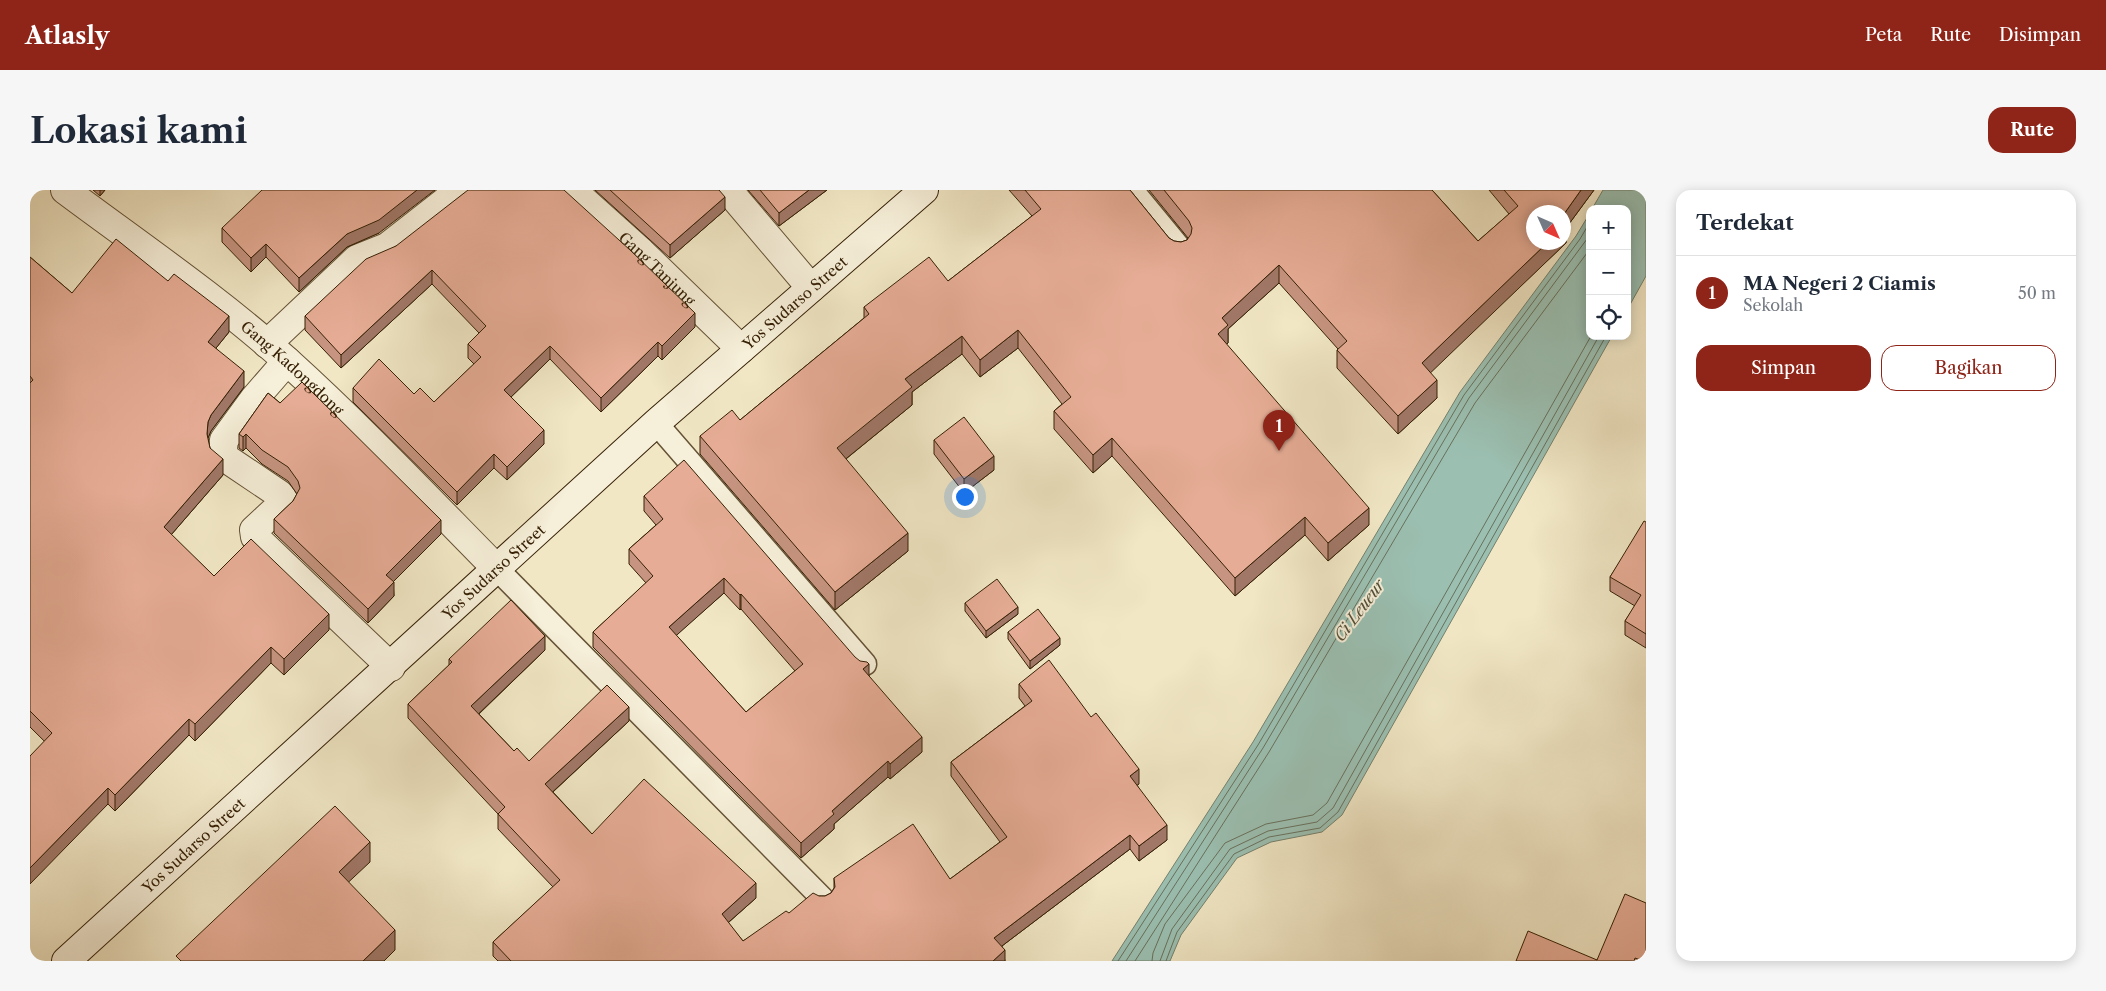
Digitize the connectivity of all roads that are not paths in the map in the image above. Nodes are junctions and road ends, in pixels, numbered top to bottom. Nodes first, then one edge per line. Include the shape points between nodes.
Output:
1 (65, 190) edge
2 (460, 190) edge
3 (572, 190) edge
4 (728, 190) edge
5 (924, 190) edge
6 (1132, 190) edge
7 (1179, 247) edge
8 (811, 288) junction
9 (741, 349) junction
10 (277, 353) junction
11 (656, 423) junction
12 (497, 569) junction
13 (865, 664) edge
14 (390, 666) junction
15 (822, 898) edge
16 (66, 961) edge

1 - 10 street, Gang Kadongdong
2 - 10 street via 387,247 358,259
3 - 9 street, Gang Tanjung via 642,252
4 - 8 street
5 - 8 street, Yos Sudarso Street
6 - 7 lane
8 - 9 street, Yos Sudarso Street
9 - 11 street, Yos Sudarso Street
10 - 12 street, Gang Kadongdong via 364,434
10 - 14 street via 254,400 224,440 224,457 282,499 282,504 254,530 255,537
11 - 12 street, Yos Sudarso Street
11 - 13 lane
12 - 14 street, Yos Sudarso Street
12 - 15 lane
14 - 16 street, Yos Sudarso Street

